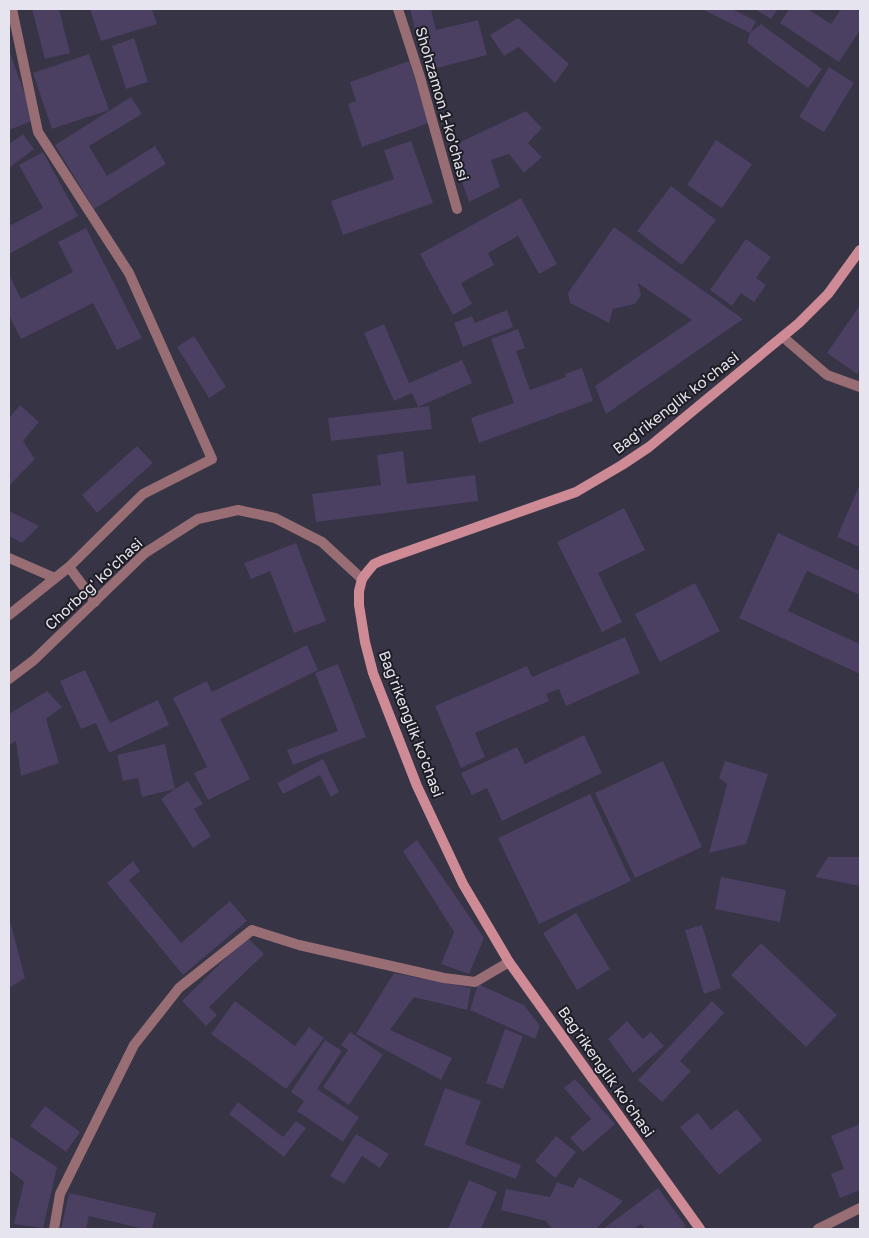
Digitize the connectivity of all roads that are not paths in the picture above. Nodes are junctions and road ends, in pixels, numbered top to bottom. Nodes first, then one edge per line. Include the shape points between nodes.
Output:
1 (12, 9) edge
2 (398, 9) edge
3 (457, 209) dead end
4 (860, 250) edge
5 (783, 337) junction
6 (860, 387) edge
7 (9, 558) edge
8 (69, 567) junction
9 (55, 578) junction
10 (362, 579) junction
11 (95, 602) junction
12 (9, 615) edge
13 (9, 679) edge
14 (509, 962) junction
15 (860, 1208) edge
16 (54, 1229) edge
17 (700, 1229) edge
18 (818, 1229) edge

1 - 8 street via 38,132 129,273 212,459 143,494
2 - 3 street, Shohzamon 1-ko'chasi
4 - 5 main road, Bag'rikenglik ko'chasi via 828,294
5 - 6 street via 827,375
5 - 10 main road, Bag'rikenglik ko'chasi via 649,447 598,480 576,492 383,560 374,564
7 - 9 street
8 - 9 street
8 - 11 street
9 - 12 street
10 - 11 street, Chorbog' ko'chasi via 322,542 275,518 238,510 198,519 145,553
10 - 14 main road, Bag'rikenglik ko'chasi via 359,605 373,673 414,778 463,884
11 - 13 street, Chorbog' ko'chasi via 34,660
14 - 16 street via 475,982 299,945 252,930 179,988 134,1045 60,1194
14 - 17 main road, Bag'rikenglik ko'chasi
15 - 18 street

